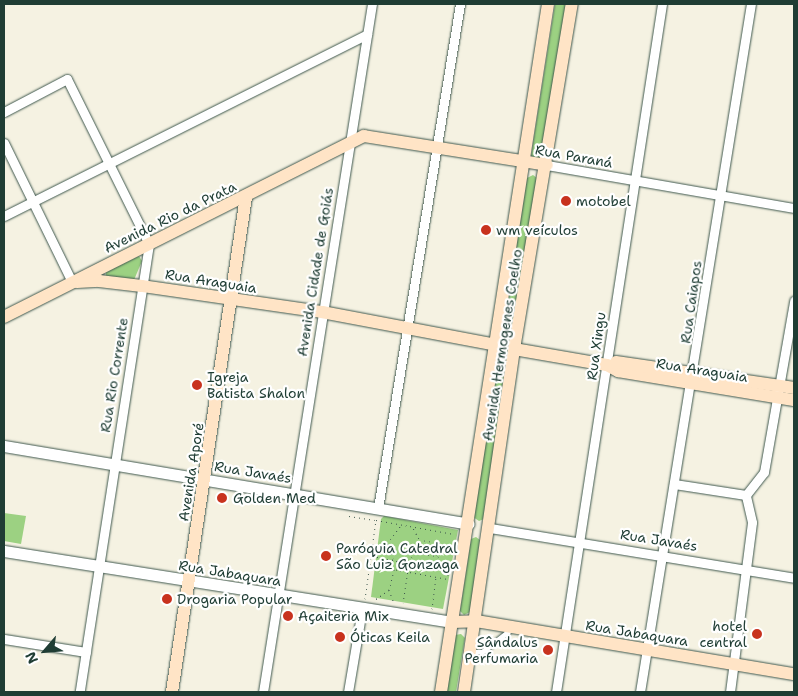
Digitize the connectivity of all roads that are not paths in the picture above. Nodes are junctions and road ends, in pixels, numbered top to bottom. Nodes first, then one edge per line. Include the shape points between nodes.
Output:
1 (372, 4) edge
2 (460, 4) edge
3 (548, 4) edge
4 (572, 4) edge
5 (662, 4) edge
6 (751, 4) edge
7 (367, 34) junction
8 (4, 112) edge
9 (4, 143) edge
10 (349, 143) junction
11 (436, 148) junction
12 (523, 162) junction
13 (110, 164) junction
14 (547, 165) junction
15 (633, 181) junction
16 (720, 196) junction
17 (246, 197) junction
18 (32, 201) junction
19 (794, 208) edge
20 (4, 216) edge
21 (149, 244) junction
22 (72, 282) junction
23 (142, 286) junction
24 (231, 300) junction
25 (794, 300) edge
26 (322, 312) junction
27 (4, 316) edge
28 (408, 326) junction
29 (496, 345) junction
30 (514, 349) junction
31 (607, 365) junction
32 (693, 378) junction
33 (794, 388) edge
34 (779, 391) junction
35 (794, 400) edge
36 (4, 446) edge
37 (113, 463) junction
38 (205, 480) junction
39 (674, 484) junction
40 (294, 494) junction
41 (746, 495) junction
42 (378, 508) junction
43 (468, 524) junction
44 (490, 528) junction
45 (578, 542) junction
46 (4, 551) edge
47 (662, 556) junction
48 (98, 565) junction
49 (746, 570) junction
50 (794, 578) edge
51 (188, 582) junction
52 (278, 595) junction
53 (362, 609) junction
54 (476, 621) junction
55 (452, 622) junction
56 (512, 628) junction
57 (565, 637) junction
58 (4, 640) edge
59 (647, 648) junction
60 (86, 652) junction
61 (470, 652) junction
62 (734, 665) junction
63 (794, 674) edge
64 (80, 692) edge
65 (172, 692) edge
66 (263, 692) edge
67 (348, 692) edge
68 (441, 692) edge
69 (464, 692) edge
70 (556, 692) edge
71 (640, 692) edge
72 (730, 692) edge

1 - 7 street, Avenida Cidade de Goiás
2 - 11 street
3 - 12 main road, Avenida Hermogenes Coelho
4 - 14 main road, Avenida Hermogenes Coelho
5 - 15 street, Rua Xingu
6 - 16 street, Rua Caiapos
7 - 10 street, Avenida Cidade de Goiás
7 - 13 street
8 - 13 street via 67,79
9 - 18 street
10 - 11 main road, Rua Paraná via 364,136
10 - 17 main road, Avenida Rio da Prata
10 - 26 street, Avenida Cidade de Goiás
11 - 12 main road, Rua Paraná
11 - 28 street
12 - 14 main road, Rua Paraná
12 - 29 main road, Avenida Hermogenes Coelho
13 - 18 street
13 - 21 street
14 - 15 street, Rua Paraná
14 - 30 main road, Avenida Hermogenes Coelho
15 - 16 street, Rua Paraná
15 - 31 street, Rua Xingu
16 - 19 street, Rua Paraná
16 - 32 street, Rua Caiapos
17 - 21 main road, Avenida Rio da Prata
17 - 24 main road, Avenida Aporé
18 - 20 street
18 - 22 street
21 - 22 main road, Avenida Rio da Prata
21 - 23 street, Rua Rio Corrente
22 - 23 main road, Rua Araguaia via 100,281
22 - 27 main road, Avenida Rio da Prata
23 - 24 main road, Rua Araguaia
23 - 37 street, Rua Rio Corrente
24 - 26 main road, Rua Araguaia
24 - 38 main road, Avenida Aporé
25 - 34 street
26 - 28 main road, Rua Araguaia
26 - 40 street, Avenida Cidade de Goiás
28 - 29 main road, Rua Araguaia
28 - 42 street
29 - 30 main road, Rua Araguaia via 499,339 508,337 514,343
29 - 43 main road, Avenida Hermogenes Coelho
30 - 31 main road, Rua Araguaia
30 - 44 main road, Avenida Hermogenes Coelho
31 - 32 main road, Rua Araguaia via 617,362
31 - 45 street, Rua Xingu
32 - 34 main road, Rua Araguaia
32 - 39 street, Rua Caiapos
33 - 34 main road, Rua Araguaia
34 - 35 main road, Rua Araguaia
34 - 41 street via 764,472
36 - 37 street, Rua Javaés
37 - 38 street, Rua Javaés
37 - 48 street, Rua Rio Corrente
38 - 40 street, Rua Javaés
38 - 51 main road, Avenida Aporé
39 - 41 street
39 - 47 street, Rua Caiapos
40 - 42 street, Rua Javaés
40 - 52 street, Avenida Cidade de Goiás
41 - 49 street via 752,522
42 - 43 street, Rua Javaés
43 - 44 main road
43 - 55 main road, Avenida Hermogenes Coelho
44 - 45 street, Rua Javaés
44 - 54 main road, Avenida Hermogenes Coelho
45 - 47 street, Rua Javaés
45 - 57 street, Rua Xingu
46 - 48 street, Rua Jabaquara
47 - 49 street, Rua Javaés
47 - 59 street, Rua Caiapos
48 - 51 street, Rua Jabaquara
48 - 60 street, Rua Rio Corrente
49 - 50 street, Rua Javaés
49 - 62 street
51 - 52 street, Rua Jabaquara
51 - 65 main road, Avenida Aporé
52 - 53 street, Rua Jabaquara
52 - 66 street, Avenida Cidade de Goiás
53 - 55 street, Rua Jabaquara
53 - 67 street
54 - 55 main road, Rua Jabaquara
54 - 56 main road, Rua Jabaquara
54 - 61 main road, Avenida Hermogenes Coelho
55 - 68 main road, Avenida Hermogenes Coelho
56 - 57 main road, Rua Jabaquara
56 - 61 lane via 482,652
57 - 59 main road, Rua Jabaquara
57 - 70 street, Rua Xingu
58 - 60 street
59 - 62 main road, Rua Jabaquara
59 - 71 street, Rua Caiapos
60 - 64 street, Rua Rio Corrente
61 - 69 main road, Avenida Hermogenes Coelho
62 - 63 main road, Rua Jabaquara
62 - 72 street

